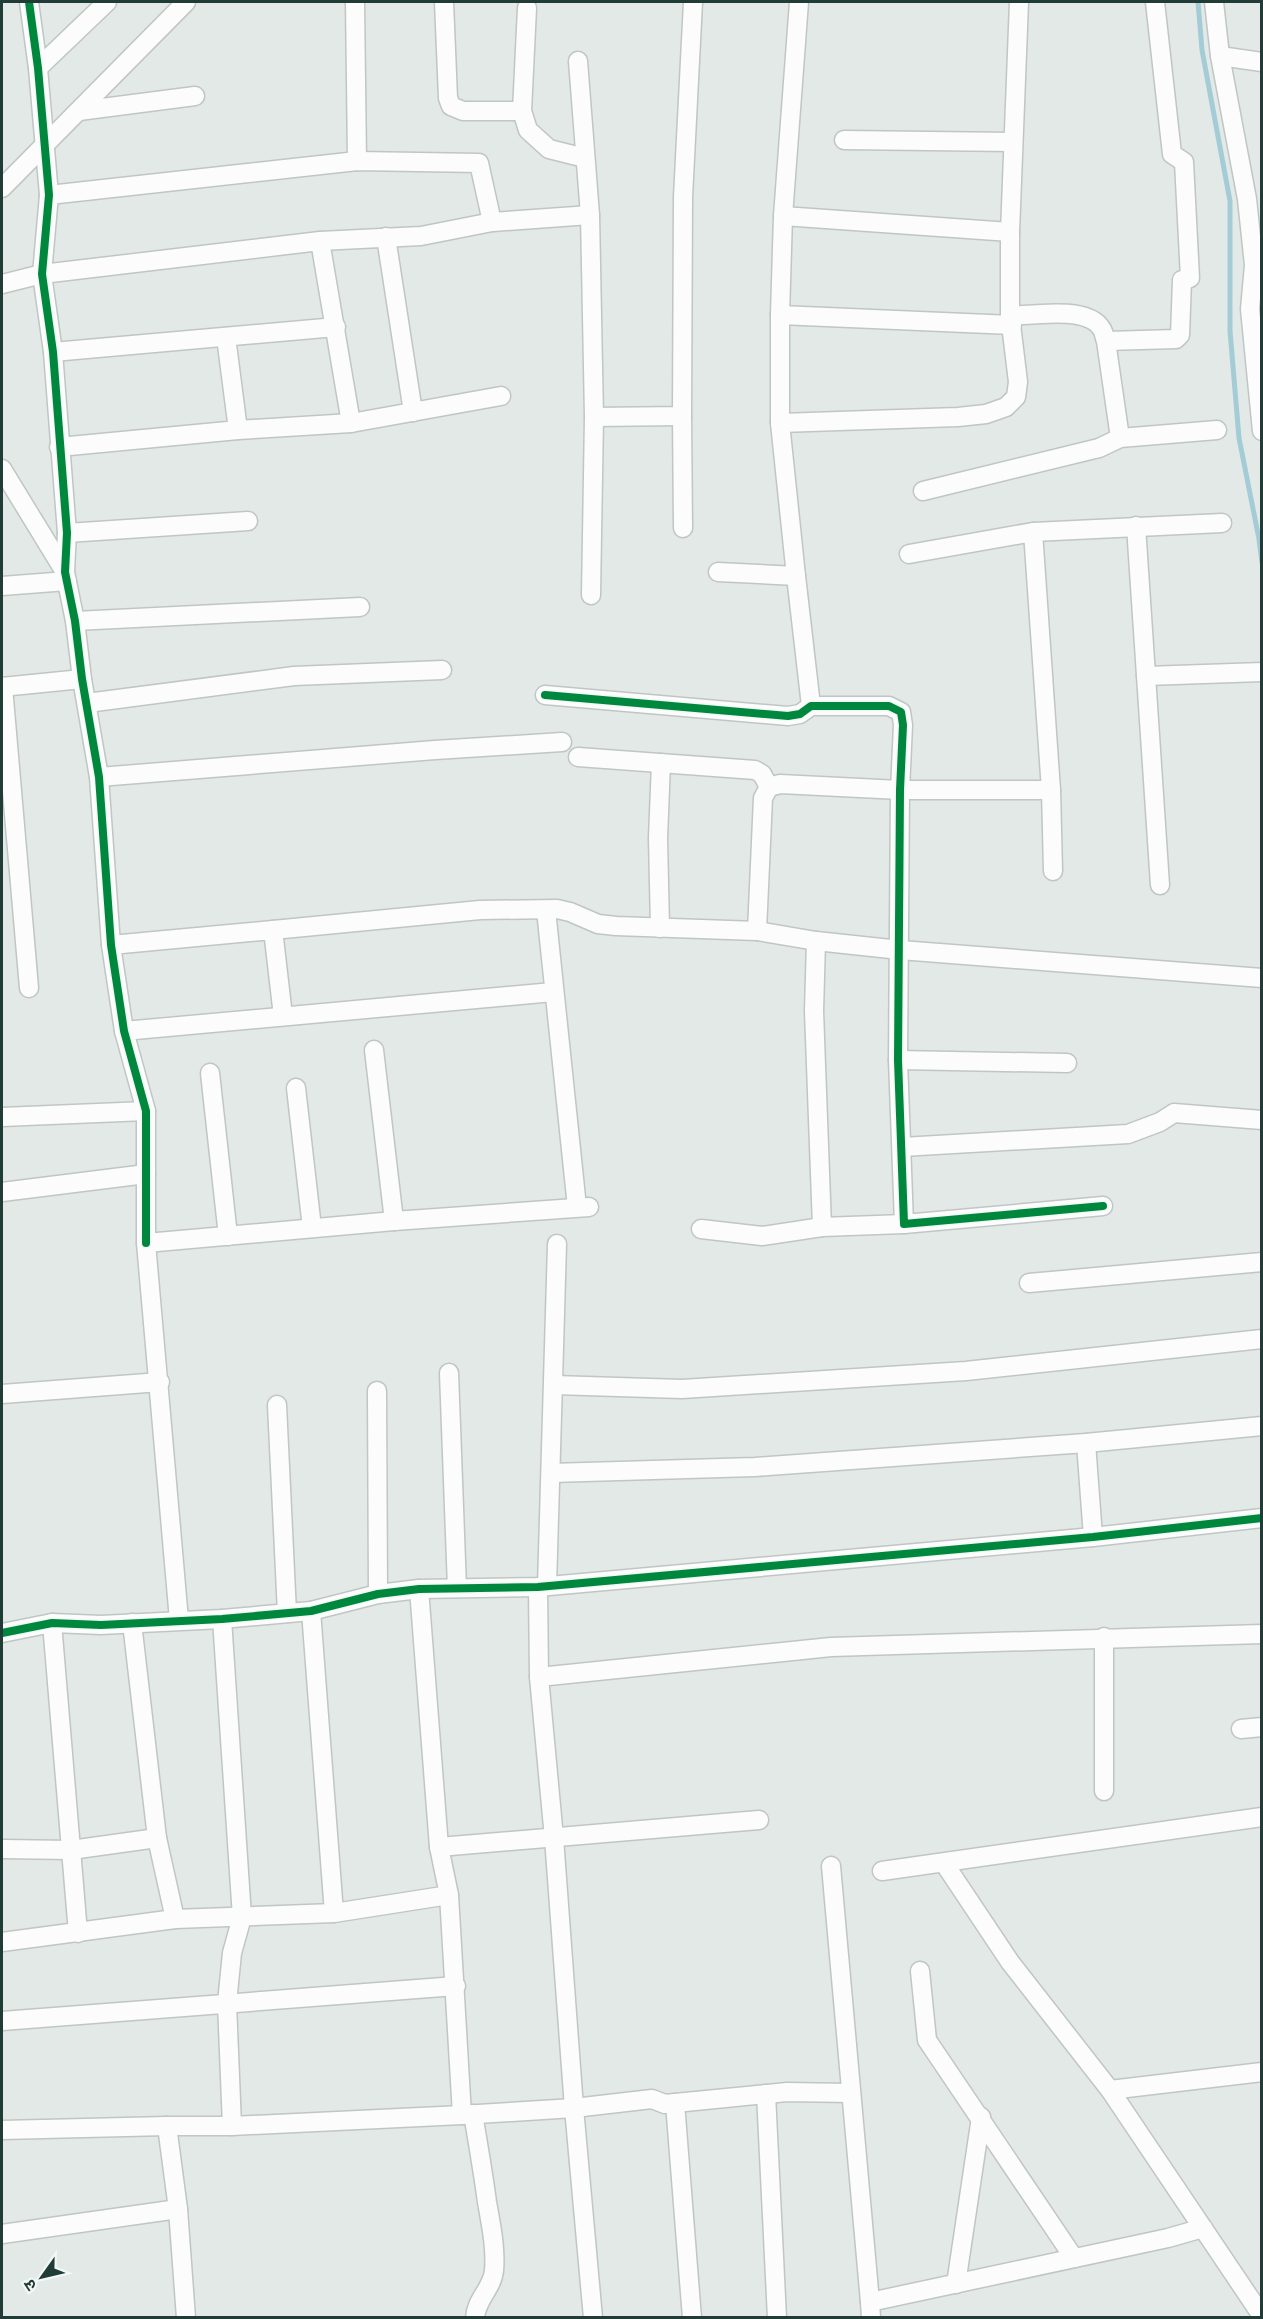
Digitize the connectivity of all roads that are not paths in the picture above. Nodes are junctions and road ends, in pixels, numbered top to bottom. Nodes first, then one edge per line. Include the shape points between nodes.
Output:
1 (29, 2) edge
2 (107, 2) edge
3 (186, 2) edge
4 (355, 2) edge
5 (444, 2) edge
6 (693, 2) edge
7 (799, 2) edge
8 (1019, 2) edge
9 (1155, 2) edge
10 (1214, 2) edge
11 (527, 8) dead end
12 (1220, 56) junction
13 (578, 61) dead end
14 (1262, 62) edge
15 (38, 68) junction
16 (195, 96) dead end
17 (79, 111) junction
18 (522, 111) junction
19 (844, 140) dead end
20 (1013, 142) junction
21 (45, 145) junction
22 (585, 158) junction
23 (357, 161) junction
24 (2, 188) edge
25 (49, 195) junction
26 (590, 215) junction
27 (783, 216) junction
28 (492, 222) junction
29 (1010, 232) junction
30 (386, 237) junction
31 (320, 241) junction
32 (42, 274) junction
33 (2, 284) edge
34 (1256, 310) edge
35 (780, 315) junction
36 (1011, 321) junction
37 (336, 327) junction
38 (226, 337) junction
39 (1106, 341) junction
40 (53, 352) junction
41 (501, 396) dead end
42 (1260, 405) edge
43 (413, 412) junction
44 (682, 416) junction
45 (594, 417) junction
46 (351, 423) junction
47 (780, 423) junction
48 (238, 430) junction
49 (1217, 430) dead end
50 (1262, 430) edge
51 (1120, 438) junction
52 (59, 447) junction
53 (2, 469) edge
54 (923, 492) dead end
55 (248, 521) dead end
56 (1222, 523) dead end
57 (1136, 526) junction
58 (683, 528) dead end
59 (67, 532) junction
60 (1033, 532) junction
61 (909, 554) dead end
62 (718, 572) dead end
63 (796, 576) junction
64 (66, 577) junction
65 (2, 586) edge
66 (591, 595) dead end
67 (360, 607) dead end
68 (75, 621) junction
69 (442, 670) dead end
70 (1262, 672) edge
71 (1146, 676) junction
72 (82, 679) junction
73 (2, 687) edge
74 (545, 695) dead end
75 (87, 703) junction
76 (811, 706) junction
77 (562, 742) dead end
78 (578, 757) dead end
79 (661, 763) junction
80 (99, 777) junction
81 (769, 787) junction
82 (900, 790) junction
83 (1051, 790) junction
84 (1053, 871) dead end
85 (1160, 885) dead end
86 (546, 910) junction
87 (660, 928) junction
88 (273, 930) junction
89 (757, 931) junction
90 (816, 941) junction
91 (111, 945) junction
92 (900, 950) junction
93 (1262, 978) edge
94 (29, 988) dead end
95 (553, 992) junction
96 (283, 1016) junction
97 (124, 1031) junction
98 (374, 1050) dead end
99 (898, 1060) junction
100 (1067, 1063) dead end
101 (210, 1073) dead end
102 (296, 1088) dead end
103 (146, 1111) junction
104 (2, 1117) edge
105 (1262, 1120) edge
106 (902, 1147) junction
107 (146, 1174) junction
108 (2, 1192) edge
109 (1103, 1206) dead end
110 (394, 1221) junction
111 (904, 1224) junction
112 (822, 1227) junction
113 (312, 1228) junction
114 (701, 1230) dead end
115 (228, 1236) junction
116 (146, 1243) junction
117 (557, 1244) dead end
118 (1262, 1262) edge
119 (1029, 1283) dead end
120 (1262, 1339) edge
121 (450, 1373) dead end
122 (160, 1382) junction
123 (554, 1385) junction
124 (377, 1391) dead end
125 (2, 1394) edge
126 (277, 1404) dead end
127 (1262, 1426) edge
128 (1086, 1443) junction
129 (551, 1473) junction
130 (1262, 1518) edge
131 (1094, 1537) junction
132 (542, 1587) junction
133 (457, 1588) junction
134 (419, 1589) junction
135 (378, 1594) junction
136 (311, 1611) junction
137 (287, 1613) junction
138 (222, 1619) junction
139 (179, 1620) junction
140 (52, 1623) junction
141 (132, 1623) junction
142 (2, 1633) edge
143 (1262, 1634) edge
144 (1104, 1637) junction
145 (538, 1677) junction
146 (1262, 1727) edge
147 (1241, 1729) dead end
148 (1104, 1791) dead end
149 (1262, 1817) edge
150 (759, 1820) dead end
151 (157, 1838) junction
152 (554, 1838) junction
153 (439, 1847) junction
154 (2, 1849) edge
155 (71, 1850) junction
156 (944, 1863) junction
157 (831, 1866) dead end
158 (882, 1871) dead end
159 (449, 1895) junction
160 (334, 1913) junction
161 (242, 1917) junction
162 (175, 1919) junction
163 (78, 1933) junction
164 (2, 1942) edge
165 (920, 1971) dead end
166 (456, 1986) junction
167 (227, 2003) junction
168 (2, 2021) edge
169 (1262, 2072) edge
170 (1110, 2090) junction
171 (851, 2092) junction
172 (766, 2094) junction
173 (675, 2103) junction
174 (574, 2108) junction
175 (467, 2114) junction
176 (981, 2117) junction
177 (167, 2126) junction
178 (232, 2126) junction
179 (2, 2130) edge
180 (178, 2209) junction
181 (1203, 2228) junction
182 (2, 2234) edge
183 (1074, 2258) junction
184 (956, 2284) junction
185 (871, 2310) edge
186 (1262, 2316) edge
187 (186, 2318) edge
188 (475, 2318) edge
189 (593, 2318) edge
190 (692, 2318) edge
191 (777, 2318) edge

1 - 15 street
2 - 15 street
3 - 17 street
4 - 23 street
5 - 18 street via 451,106 463,111
6 - 44 street via 683,197
7 - 27 street
8 - 20 street
9 - 39 street via 1172,154 1184,162 1190,278 1182,280 1180,334 1176,339
10 - 12 street
11 - 18 street
12 - 14 street
12 - 34 street via 1247,199
13 - 22 street
15 - 21 street
16 - 17 street
17 - 21 street
18 - 22 street via 528,130 549,149
19 - 20 street
20 - 29 street
21 - 24 street
21 - 25 street
22 - 26 street
23 - 25 street
23 - 28 street via 479,164
25 - 32 street
26 - 28 street
26 - 45 street
27 - 29 street
27 - 35 street
28 - 30 street via 421,236
29 - 36 street
30 - 31 street
30 - 43 street
31 - 32 street
31 - 37 street
32 - 33 street
32 - 40 street
34 - 42 street
35 - 36 street
35 - 47 street
36 - 39 street via 1077,314 1101,327
36 - 47 street via 1018,382 1016,397 1006,407 958,417
37 - 38 street
37 - 46 street
38 - 40 street
38 - 48 street
39 - 51 street
40 - 52 street
41 - 43 street
42 - 50 street
43 - 46 street
44 - 45 street
44 - 58 street
45 - 66 street
46 - 48 street
47 - 63 street
48 - 52 street
49 - 51 street
51 - 54 street via 1099,448
52 - 59 street
53 - 64 street
55 - 59 street
56 - 57 street
57 - 60 street
57 - 71 street
59 - 64 street
60 - 61 street
60 - 83 street
62 - 63 street
63 - 76 street
64 - 65 street
64 - 68 street
67 - 68 street
68 - 72 street
69 - 75 street via 294,676
70 - 71 street
71 - 85 street
72 - 73 street
72 - 75 street
73 - 94 street
74 - 76 street via 788,716
75 - 80 street
76 - 82 street via 889,706 901,712
77 - 80 street
78 - 79 street
79 - 81 street via 755,770
79 - 87 street
80 - 91 street
81 - 82 street via 780,784
81 - 89 street via 763,798
82 - 83 street
82 - 92 street
83 - 84 street
86 - 87 street via 570,912 598,924
86 - 88 street via 480,910
86 - 95 street
87 - 89 street
88 - 91 street
88 - 96 street
89 - 90 street
90 - 92 street
90 - 112 street via 814,1011
91 - 97 street
92 - 93 street
92 - 99 street
95 - 96 street
95 - 110 street via 583,1207
96 - 97 street
97 - 103 street
98 - 110 street
99 - 100 street
99 - 106 street
101 - 115 street
102 - 113 street
103 - 104 street
103 - 107 street
105 - 106 street via 1174,1113 1128,1134
106 - 111 street
107 - 108 street
107 - 116 street
109 - 111 street
110 - 113 street
111 - 112 street
112 - 114 street via 762,1236
113 - 115 street
115 - 116 street
116 - 122 street
117 - 123 street
118 - 119 street
120 - 123 street via 966,1371 682,1389
121 - 133 street
122 - 125 street
122 - 139 street
123 - 129 street
124 - 135 street
126 - 137 street
127 - 128 street
128 - 129 street via 755,1467
128 - 131 street
129 - 132 street
130 - 131 street
131 - 132 street
132 - 133 street
132 - 145 street
133 - 134 street
134 - 135 street
134 - 153 street
135 - 136 street
136 - 137 street
136 - 160 street
137 - 138 street
138 - 139 street
138 - 161 street
139 - 141 street
140 - 141 street
140 - 142 street
140 - 155 street
141 - 151 street
143 - 144 street
144 - 145 street via 831,1647
144 - 148 street
145 - 152 street
146 - 147 street
149 - 156 street
150 - 152 street
151 - 155 street
151 - 162 street
152 - 153 street
152 - 174 street
153 - 159 street
154 - 155 street
155 - 163 street
156 - 158 street
156 - 170 street via 1010,1962
157 - 171 street
159 - 160 street
159 - 166 street
160 - 161 street
161 - 162 street
161 - 167 street via 232,1953
162 - 163 street
163 - 164 street
165 - 176 street via 927,2040
166 - 167 street
166 - 175 street
167 - 168 street
167 - 178 street
169 - 170 street
170 - 181 street
171 - 172 street
171 - 185 street
172 - 173 street
172 - 191 street
173 - 174 street via 665,2104 652,2098
173 - 190 street
174 - 175 street
174 - 189 street
175 - 178 street
175 - 188 street via 494,2243 491,2284 480,2300
176 - 183 street
176 - 184 street
177 - 178 street
177 - 179 street
177 - 180 street
180 - 182 street
180 - 187 street
181 - 183 street
181 - 186 street
183 - 184 street
184 - 185 street

